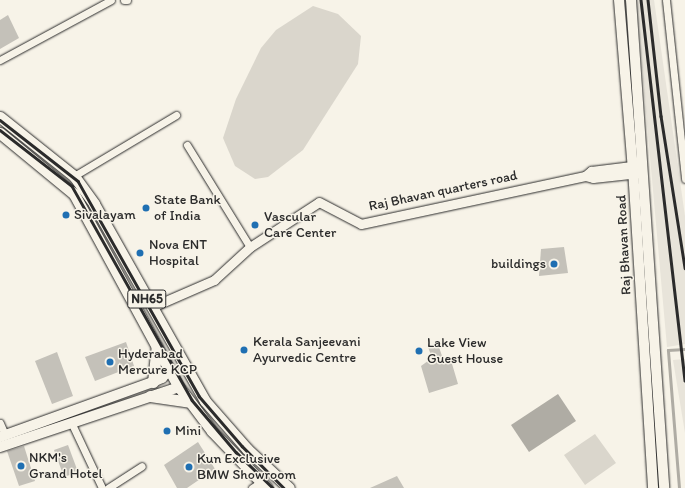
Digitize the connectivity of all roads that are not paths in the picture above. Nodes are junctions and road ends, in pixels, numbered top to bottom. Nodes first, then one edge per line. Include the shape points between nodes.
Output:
1 (111, 0) edge
2 (619, 0) edge
3 (631, 0) edge
4 (666, 0) edge
5 (0, 60) edge
6 (176, 115) dead end
7 (0, 117) edge
8 (0, 133) edge
9 (37, 144) junction
10 (187, 145) dead end
11 (683, 149) edge
12 (27, 154) junction
13 (644, 169) junction
14 (633, 170) junction
15 (74, 176) junction
16 (685, 179) edge
17 (250, 247) junction
18 (152, 307) junction
19 (158, 344) junction
20 (170, 369) junction
21 (157, 380) junction
22 (179, 387) junction
23 (166, 389) junction
24 (150, 396) junction
25 (190, 402) junction
26 (71, 422) junction
27 (0, 424) edge
28 (2, 436) edge
29 (0, 447) edge
30 (142, 466) dead end
31 (260, 486) edge
32 (102, 488) edge
33 (108, 488) edge
34 (289, 488) edge
35 (653, 488) edge
36 (664, 488) edge

1 - 5 street
2 - 14 main road, Raj Bhavan Road
3 - 13 main road, Raj Bhavan Road
4 - 11 street
6 - 15 street
7 - 9 highway, NH65
8 - 12 highway, NH65
9 - 12 highway
9 - 15 highway, NH65
10 - 17 street
11 - 16 street
12 - 19 highway, NH65 via 74,194
13 - 14 street, Raj Bhavan quarters road
13 - 36 main road, Raj Bhavan Road
14 - 17 street, Raj Bhavan quarters road via 593,178 586,176 361,224 319,202
14 - 35 main road, Raj Bhavan Road
15 - 18 highway, NH65
17 - 18 street, Raj Bhavan quarters road via 214,280
18 - 34 highway, NH65 via 178,359 205,402 247,449
19 - 20 highway, NH65
19 - 21 highway
20 - 21 main road
20 - 22 highway, NH65
21 - 23 main road via 167,382
21 - 28 main road
22 - 23 main road
22 - 25 highway, NH65
23 - 24 main road
24 - 25 highway
24 - 26 main road
25 - 31 highway, NH65
26 - 29 main road
26 - 32 street
27 - 28 street
30 - 33 street

